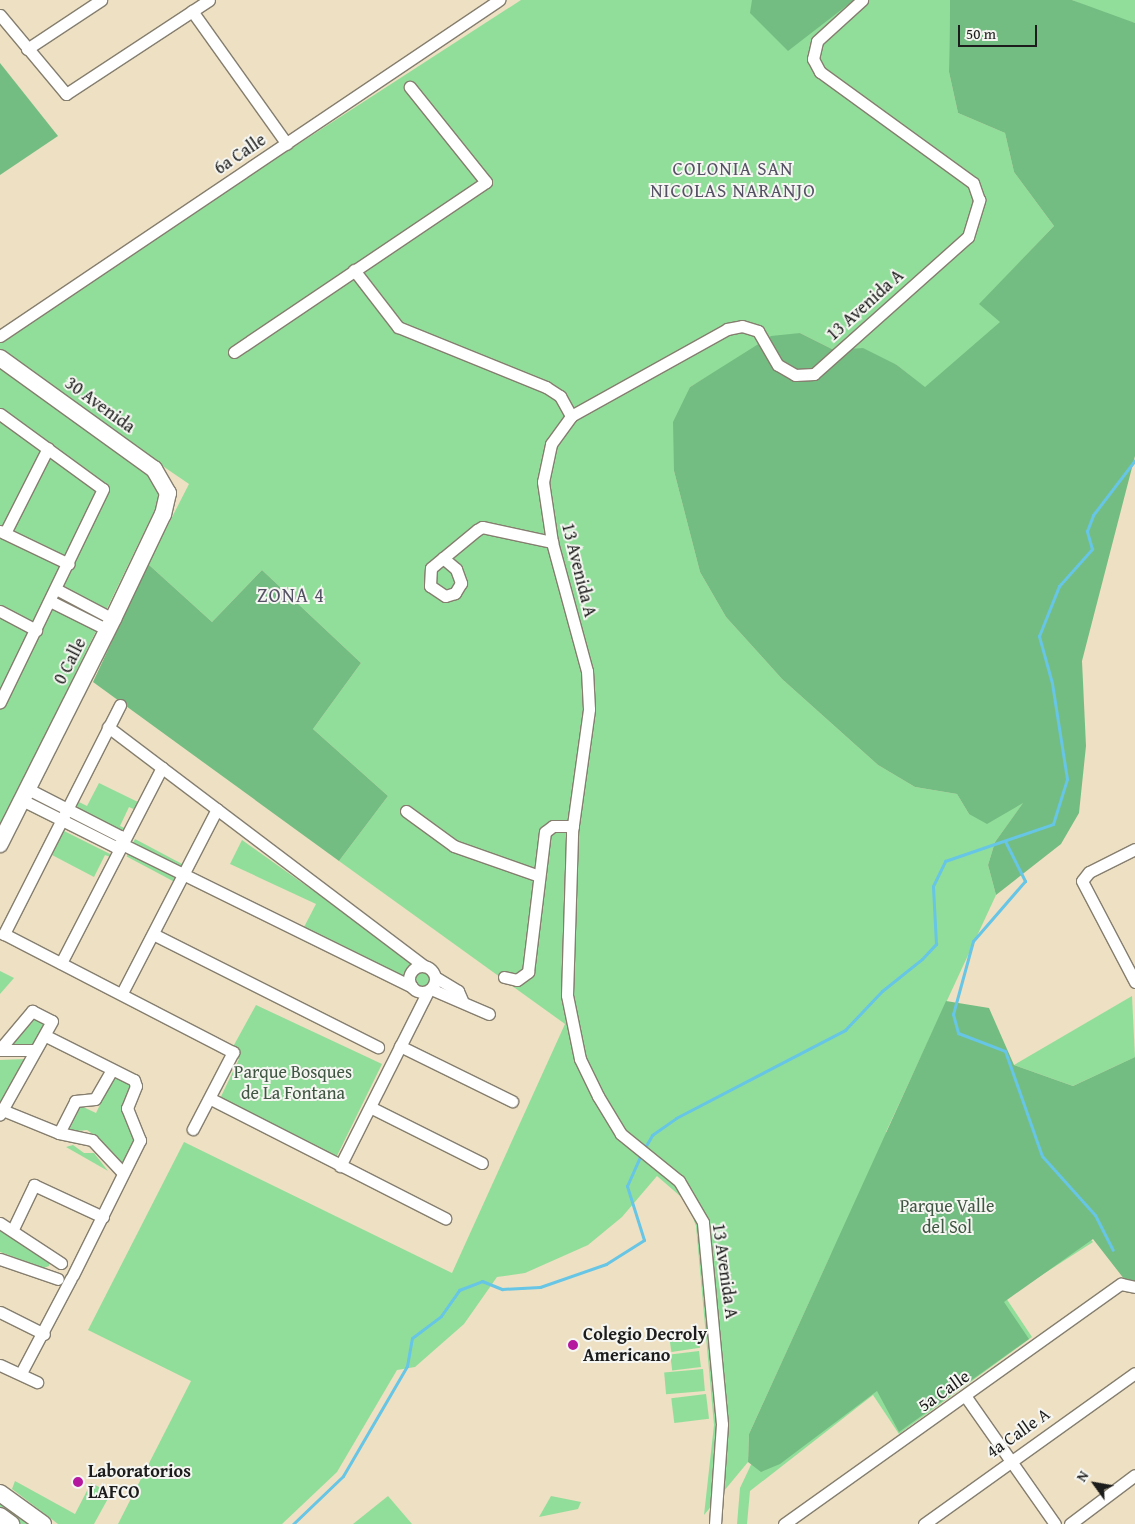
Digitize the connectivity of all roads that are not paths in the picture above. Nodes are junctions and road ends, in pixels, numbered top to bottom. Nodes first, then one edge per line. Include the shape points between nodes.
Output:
1 (101, 0) edge
2 (209, 0) edge
3 (862, 0) edge
4 (496, 1) edge
5 (192, 11) junction
6 (0, 15) edge
7 (27, 49) junction
8 (410, 87) dead end
9 (287, 144) junction
10 (354, 270) junction
11 (0, 336) edge
12 (234, 352) dead end
13 (0, 358) edge
14 (0, 414) edge
15 (571, 416) junction
16 (48, 448) junction
17 (168, 492) joint
18 (3, 532) edge
19 (552, 542) junction
20 (443, 558) dead end
21 (69, 564) junction
22 (56, 589) junction
23 (50, 601) junction
24 (78, 601) junction
25 (0, 611) edge
26 (72, 612) junction
27 (110, 625) junction
28 (36, 630) junction
29 (1, 696) edge
30 (120, 705) dead end
31 (108, 727) junction
32 (162, 767) junction
33 (25, 795) junction
34 (66, 807) junction
35 (217, 809) junction
36 (406, 811) dead end
37 (61, 818) junction
38 (573, 826) junction
39 (0, 844) edge
40 (124, 845) junction
41 (1135, 849) edge
42 (183, 874) junction
43 (539, 876) junction
44 (152, 934) junction
45 (61, 963) junction
46 (424, 966) junction
47 (504, 976) dead end
48 (435, 977) junction
49 (1135, 982) edge
50 (412, 987) junction
51 (429, 990) junction
52 (122, 993) junction
53 (462, 1000) junction
54 (489, 1014) dead end
55 (46, 1036) junction
56 (400, 1046) junction
57 (378, 1047) dead end
58 (0, 1049) edge
59 (34, 1050) junction
60 (112, 1069) junction
61 (211, 1099) junction
62 (512, 1101) dead end
63 (370, 1107) junction
64 (1, 1111) edge
65 (193, 1129) dead end
66 (59, 1133) junction
67 (482, 1163) dead end
68 (340, 1166) junction
69 (123, 1173) junction
70 (103, 1217) junction
71 (445, 1218) dead end
72 (0, 1223) edge
73 (13, 1229) junction
74 (0, 1259) edge
75 (65, 1273) junction
76 (1135, 1287) edge
77 (0, 1312) edge
78 (44, 1334) junction
79 (0, 1365) edge
80 (21, 1373) junction
81 (1135, 1373) edge
82 (37, 1382) dead end
83 (966, 1397) junction
84 (1010, 1460) junction
85 (1135, 1475) edge
86 (0, 1493) edge
87 (0, 1516) edge
88 (11, 1524) edge
89 (43, 1524) edge
90 (715, 1524) edge
91 (784, 1524) edge
92 (924, 1524) edge
93 (1055, 1524) edge
94 (1070, 1524) edge

1 - 7 street
2 - 5 street
3 - 15 street, 13 Avenida A via 816,41 813,59 820,72 973,183 979,200 968,237 814,374 795,375 778,365 758,331 742,326 727,329
4 - 9 street, 6a Calle
5 - 7 street via 66,94
5 - 9 street
6 - 7 street
8 - 10 street via 486,182
9 - 11 street, 6a Calle
10 - 12 street
10 - 15 street via 398,327 546,387 560,396
13 - 17 street, 30 Avenida via 154,469
14 - 16 street
15 - 19 street, 13 Avenida A via 545,463 543,482
16 - 18 street
16 - 21 street via 103,489
17 - 27 street, 0 Calle via 163,514
18 - 21 street
19 - 20 street via 487,526
19 - 38 street, 13 Avenida A via 587,671 589,709
21 - 22 street
22 - 23 street
22 - 24 street
23 - 26 street
23 - 28 street
24 - 26 street
24 - 27 street
25 - 28 street
26 - 27 street
27 - 33 street, 0 Calle
28 - 29 street
30 - 31 street
31 - 32 street
31 - 34 street
32 - 35 street
32 - 40 street
33 - 34 street
33 - 37 street
33 - 39 street, 0 Calle
34 - 37 street
34 - 40 street via 120,836
35 - 42 street
35 - 46 street
36 - 43 street via 454,846
37 - 40 street via 114,846
37 - 45 street via 4,934
38 - 43 street via 553,826 545,832
38 - 90 street, 13 Avenida A via 567,995 580,1059 621,1134 679,1181 703,1222 722,1424
40 - 42 street
40 - 45 street
41 - 49 street via 1082,879
42 - 44 street
42 - 50 street
43 - 47 street via 528,972 517,980
44 - 52 street
44 - 57 street
45 - 52 street
46 - 48 street
46 - 50 street via 410,975
48 - 51 street
48 - 53 street via 458,992
50 - 51 street
51 - 53 street
51 - 56 street
52 - 61 street via 233,1052
53 - 54 street
55 - 58 street via 52,1021 32,1011
55 - 59 street
55 - 60 street
56 - 62 street
56 - 63 street
58 - 59 street
59 - 64 street
60 - 66 street via 95,1099 75,1101
60 - 69 street via 136,1086 127,1108 140,1140
61 - 65 street
61 - 68 street
63 - 67 street
63 - 68 street
64 - 66 street
66 - 69 street via 92,1140
68 - 71 street
69 - 70 street
70 - 73 street via 34,1185
70 - 75 street via 83,1257
72 - 73 street
73 - 75 street
74 - 75 street
75 - 78 street via 62,1298
76 - 83 street, 5a Calle via 1121,1284
77 - 78 street
78 - 80 street
79 - 80 street
80 - 82 street
81 - 84 street, 4a Calle A
83 - 84 street
83 - 91 street, 5a Calle
84 - 92 street, 4a Calle A
84 - 93 street
85 - 94 street
86 - 89 street
87 - 88 street

